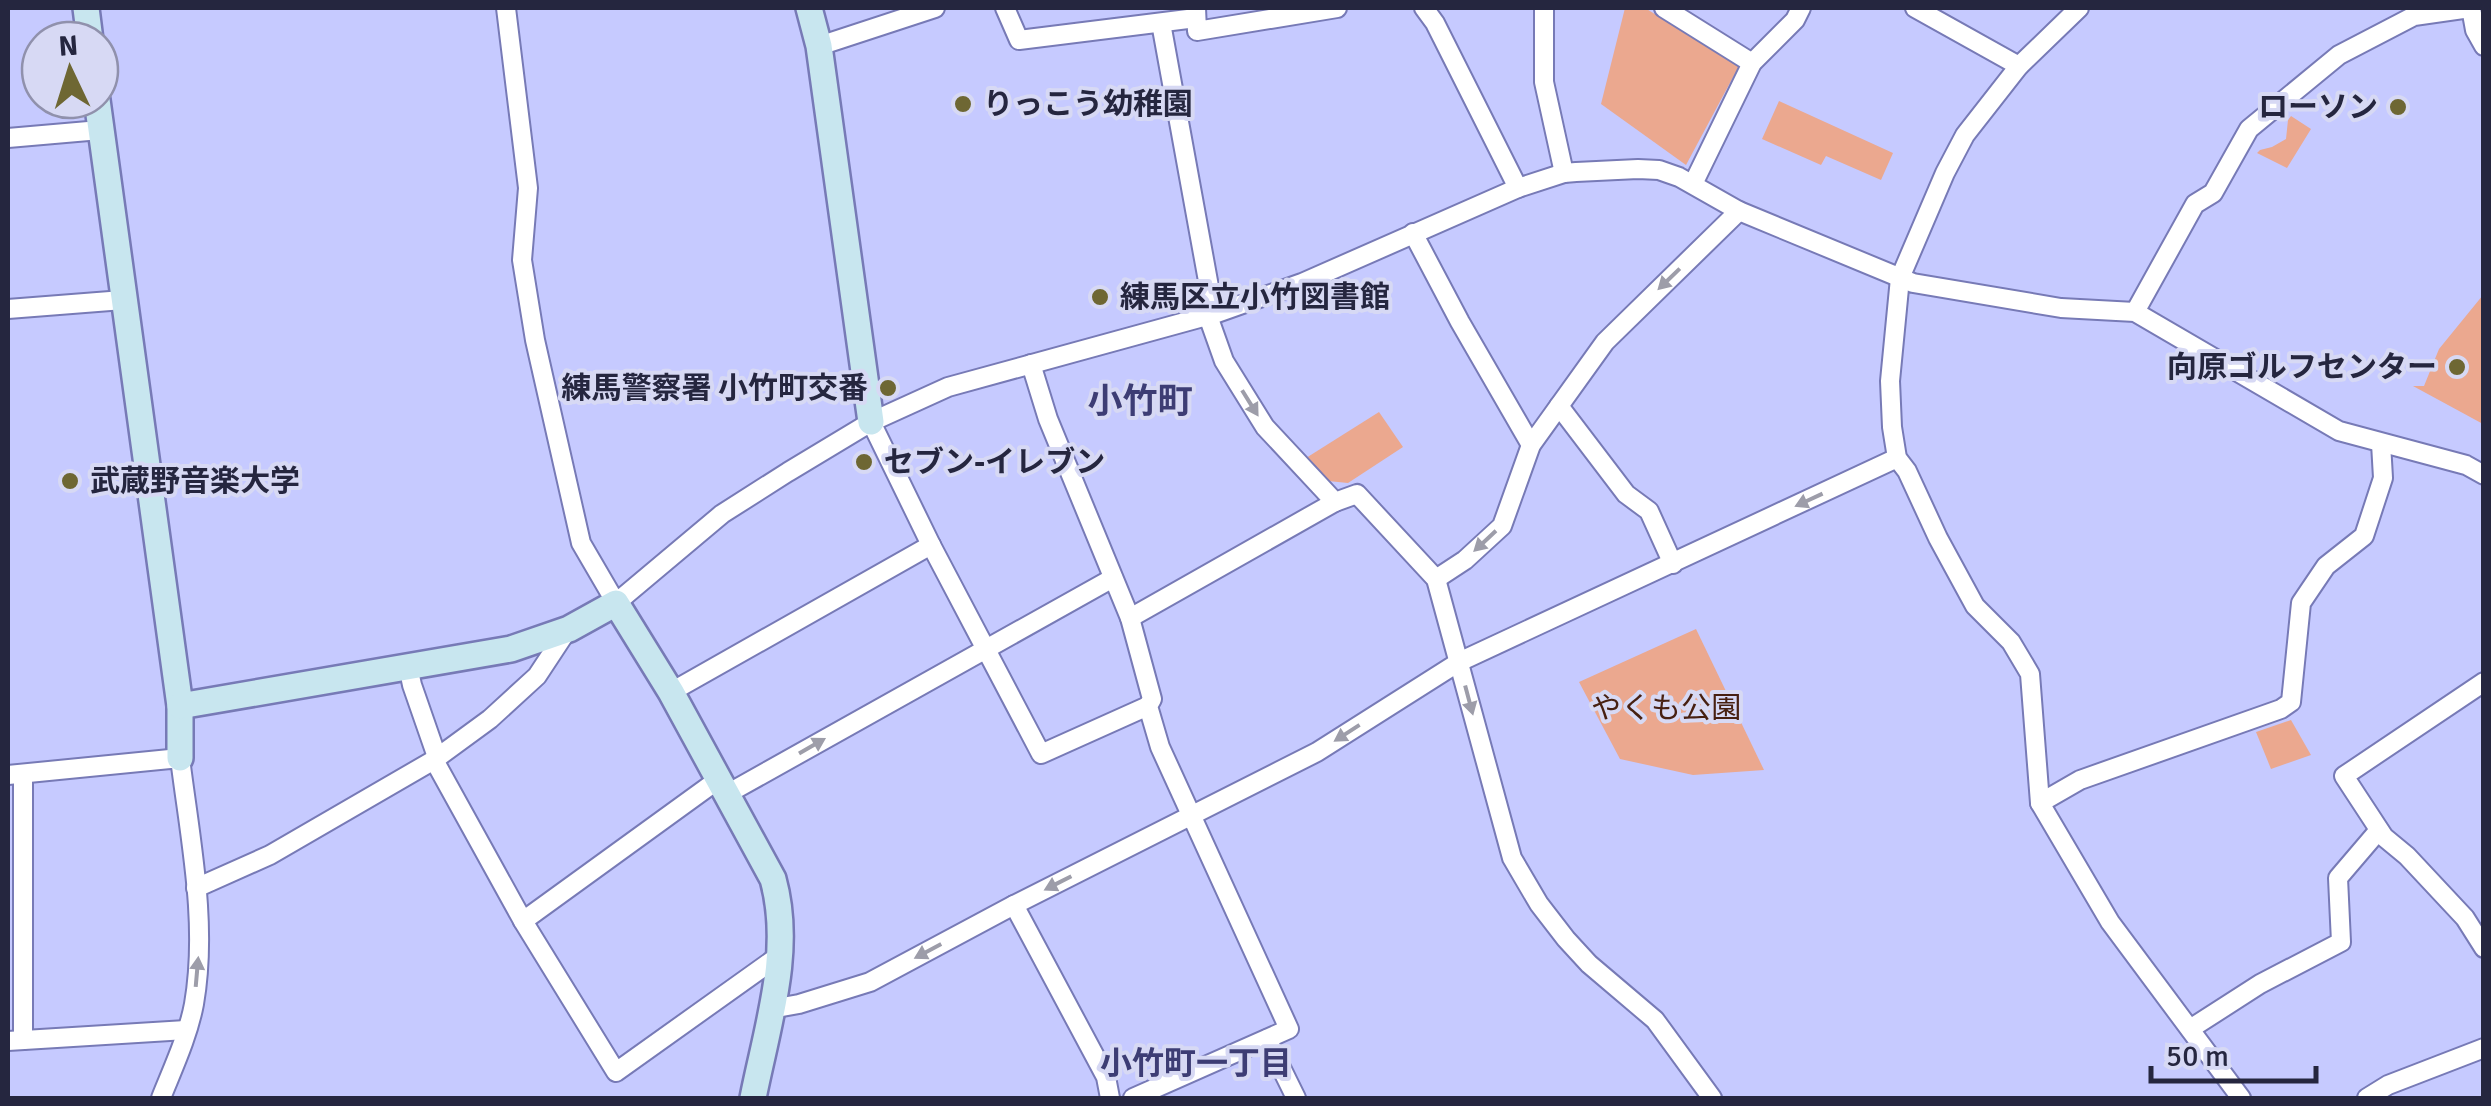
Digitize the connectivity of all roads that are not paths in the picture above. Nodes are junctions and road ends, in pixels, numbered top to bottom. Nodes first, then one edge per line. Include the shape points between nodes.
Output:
1 (506, 8) edge
2 (809, 8) edge
3 (935, 8) edge
4 (1005, 8) edge
5 (1338, 8) edge
6 (1424, 8) edge
7 (1544, 8) edge
8 (1664, 8) edge
9 (1801, 8) edge
10 (1916, 8) edge
11 (2078, 8) edge
12 (2470, 8) edge
13 (1196, 13) edge
14 (1150, 18) edge
15 (819, 46) junction
16 (2484, 46) edge
17 (1752, 63) junction
18 (2019, 66) junction
19 (99, 120) edge
20 (100, 130) junction
21 (8, 138) edge
22 (1564, 173) junction
23 (1693, 184) junction
24 (1518, 188) junction
25 (1739, 211) junction
26 (1413, 232) junction
27 (1900, 278) junction
28 (124, 300) junction
29 (8, 309) edge
30 (2135, 312) junction
31 (1211, 315) junction
32 (1031, 364) junction
33 (1559, 406) junction
34 (871, 422) junction
35 (2382, 442) junction
36 (1532, 444) junction
37 (1897, 458) junction
38 (2484, 475) edge
39 (1336, 502) junction
40 (931, 545) junction
41 (1673, 564) junction
42 (1112, 578) junction
43 (1436, 579) junction
44 (616, 603) junction
45 (1130, 618) junction
46 (569, 628) junction
47 (984, 648) junction
48 (1459, 662) junction
49 (408, 666) junction
50 (2484, 682) edge
51 (670, 692) junction
52 (180, 706) junction
53 (1148, 706) junction
54 (180, 758) junction
55 (435, 759) junction
56 (15, 774) edge
57 (723, 786) junction
58 (2040, 802) junction
59 (1190, 817) junction
60 (2379, 830) junction
61 (196, 888) junction
62 (1014, 904) junction
63 (523, 921) junction
64 (2484, 948) edge
65 (780, 954) junction
66 (771, 1010) junction
67 (2190, 1029) junction
68 (186, 1030) junction
69 (1267, 1040) junction
70 (16, 1041) edge
71 (2484, 1048) edge
72 (161, 1098) edge
73 (753, 1098) edge
74 (1112, 1098) edge
75 (1133, 1098) edge
76 (1296, 1098) edge
77 (1712, 1098) edge
78 (2241, 1098) edge
79 (2367, 1098) edge

1 - 44 street via 528,188 522,260 535,340 581,543
2 - 15 street
3 - 15 street
4 - 14 street via 1019,40
5 - 13 street via 1197,31
6 - 24 street
7 - 22 street via 1544,82
8 - 17 street
9 - 17 street
10 - 18 street
11 - 18 street
12 - 16 street
12 - 30 street via 2414,16 2339,55 2249,129 2213,193 2195,204
13 - 14 street
14 - 31 street
15 - 34 street
17 - 23 street
18 - 27 street via 1964,135
19 - 20 street
20 - 21 street
20 - 28 street
22 - 23 street via 1659,170
22 - 24 street
23 - 25 street
24 - 26 street
25 - 27 street
25 -> 33 street via 1606,342
26 - 31 street
26 - 36 street
27 - 30 street via 2061,308
27 - 37 street via 1890,381
28 - 29 street
28 - 52 street
30 - 35 street via 2339,431
31 - 32 street
31 -> 39 street via 1224,361 1266,427
32 - 34 street via 948,387
32 - 42 street
33 - 36 street
33 - 41 street via 1626,494 1649,511
34 - 40 street
34 - 44 street via 722,514
35 - 38 street
35 - 58 street via 2383,478 2364,536 2326,566 2300,602 2291,702 2080,780
36 -> 43 street via 1502,526
37 -> 41 street
37 - 58 street via 1975,606 2011,642 2030,674
39 - 43 street via 1356,494
39 - 45 street
40 - 47 street
40 - 51 street
41 - 48 street
42 - 45 street
42 - 47 street
43 - 48 street
44 - 46 street
44 - 51 street
45 - 53 street via 1152,698
46 - 49 street via 511,649
46 - 55 street via 537,676
47 - 53 street via 1041,754
57 -> 47 street
48 -> 59 street via 1317,752
48 -> 77 street via 1512,858 1566,939 1655,1020
49 - 52 street
49 - 55 street
50 - 60 street via 2344,776
51 - 57 street
52 - 54 street
53 - 59 street
54 - 56 street
54 - 61 street
55 - 61 street via 270,855
55 - 63 street
56 - 70 street
57 - 63 street
57 - 65 street via 773,879
58 - 67 street via 2110,922
59 -> 62 street
59 - 69 street via 1289,1029
60 - 64 street via 2465,918
60 - 67 street via 2338,878 2341,942
68 -> 61 street via 199,964
62 -> 66 street via 870,982
62 - 74 street
63 - 65 street via 616,1072
65 - 66 street
66 - 73 street
67 - 78 street
68 - 70 street
68 - 72 street
69 - 75 street
69 - 76 street
71 - 79 street

